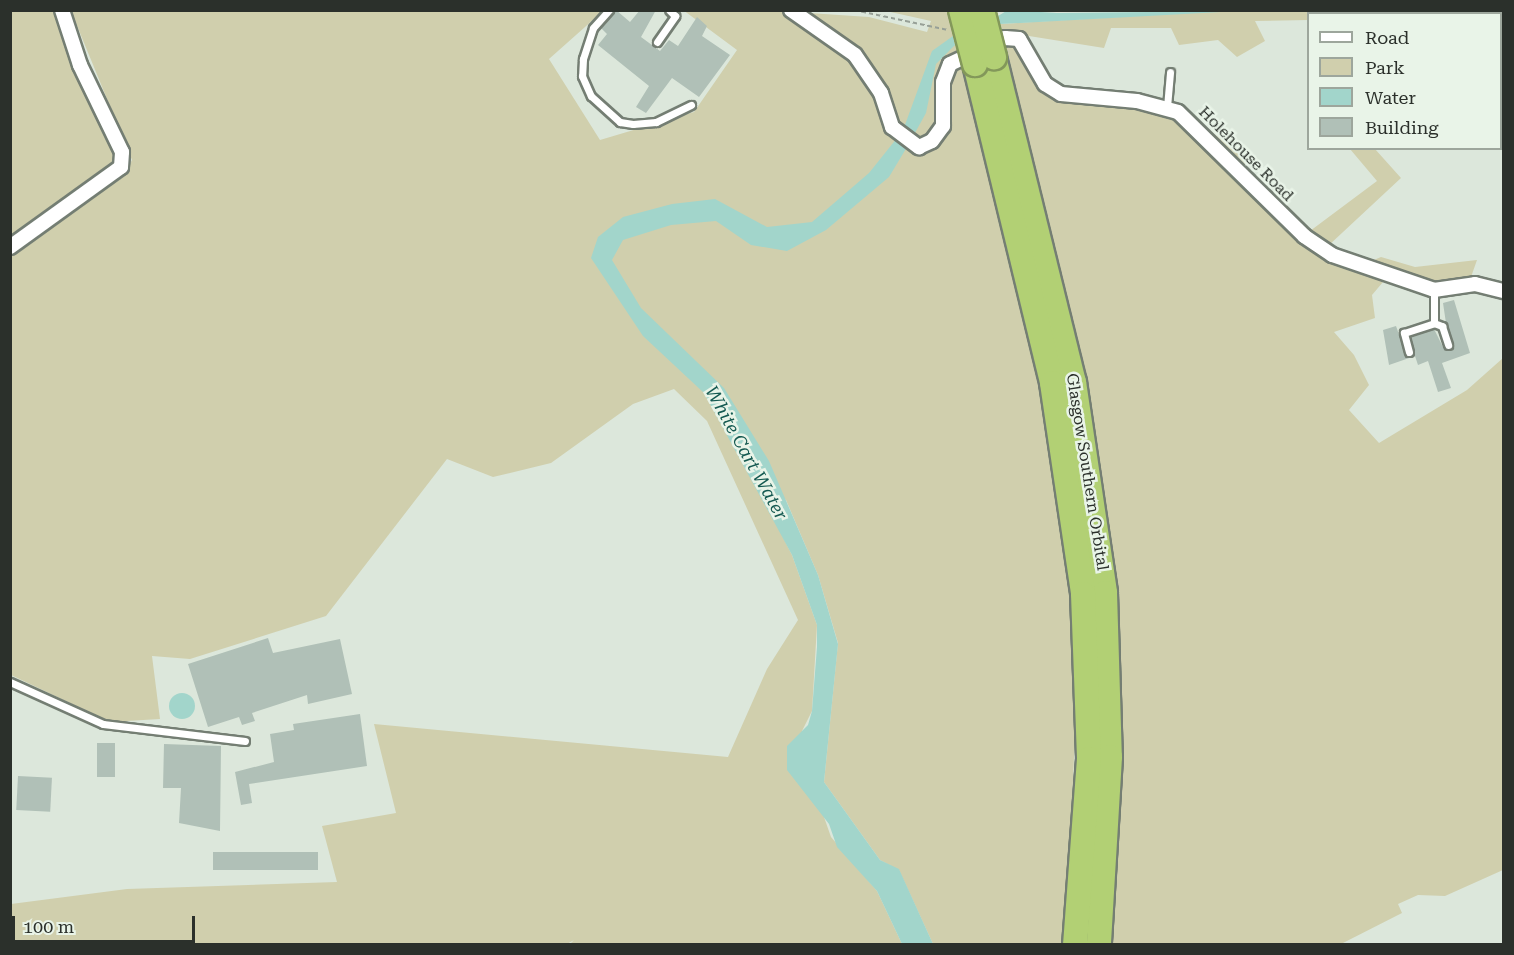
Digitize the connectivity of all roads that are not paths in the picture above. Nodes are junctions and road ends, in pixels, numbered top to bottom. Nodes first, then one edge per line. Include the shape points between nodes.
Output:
1 (62, 10) edge
2 (609, 10) edge
3 (669, 10) edge
4 (791, 10) edge
5 (982, 10) edge
6 (959, 18) edge
7 (657, 42) dead end
8 (985, 61) junction
9 (1170, 72) dead end
10 (691, 105) dead end
11 (1167, 107) junction
12 (10, 248) edge
13 (1434, 290) junction
14 (1503, 291) edge
15 (1434, 322) junction
16 (1448, 345) dead end
17 (1409, 352) dead end
18 (10, 682) edge
19 (245, 741) dead end
20 (1075, 945) edge
21 (1100, 945) edge

1 - 12 street via 80,65 122,152 121,167
2 - 10 lane via 593,28 584,59 582,76 591,96 620,122 633,124 656,122
3 - 7 lane via 675,16
4 - 11 street, Holehouse Road via 855,55 881,93 892,127 919,147 939,136 943,126 943,82 950,64 1005,38 1024,41 1045,84 1061,94
5 - 8 highway, Glasgow Southern Orbital, bridge
6 - 8 highway, Glasgow Southern Orbital, bridge
8 - 20 highway, Glasgow Southern Orbital via 1052,383 1083,594 1089,759
8 - 21 highway, Glasgow Southern Orbital via 1074,382 1106,593 1109,769
9 - 11 lane
11 - 13 street, Holehouse Road via 1186,117 1322,250
13 - 14 street, Holehouse Road via 1475,284
13 - 15 lane
15 - 16 lane via 1442,326
15 - 17 lane via 1404,333
18 - 19 lane via 103,724

